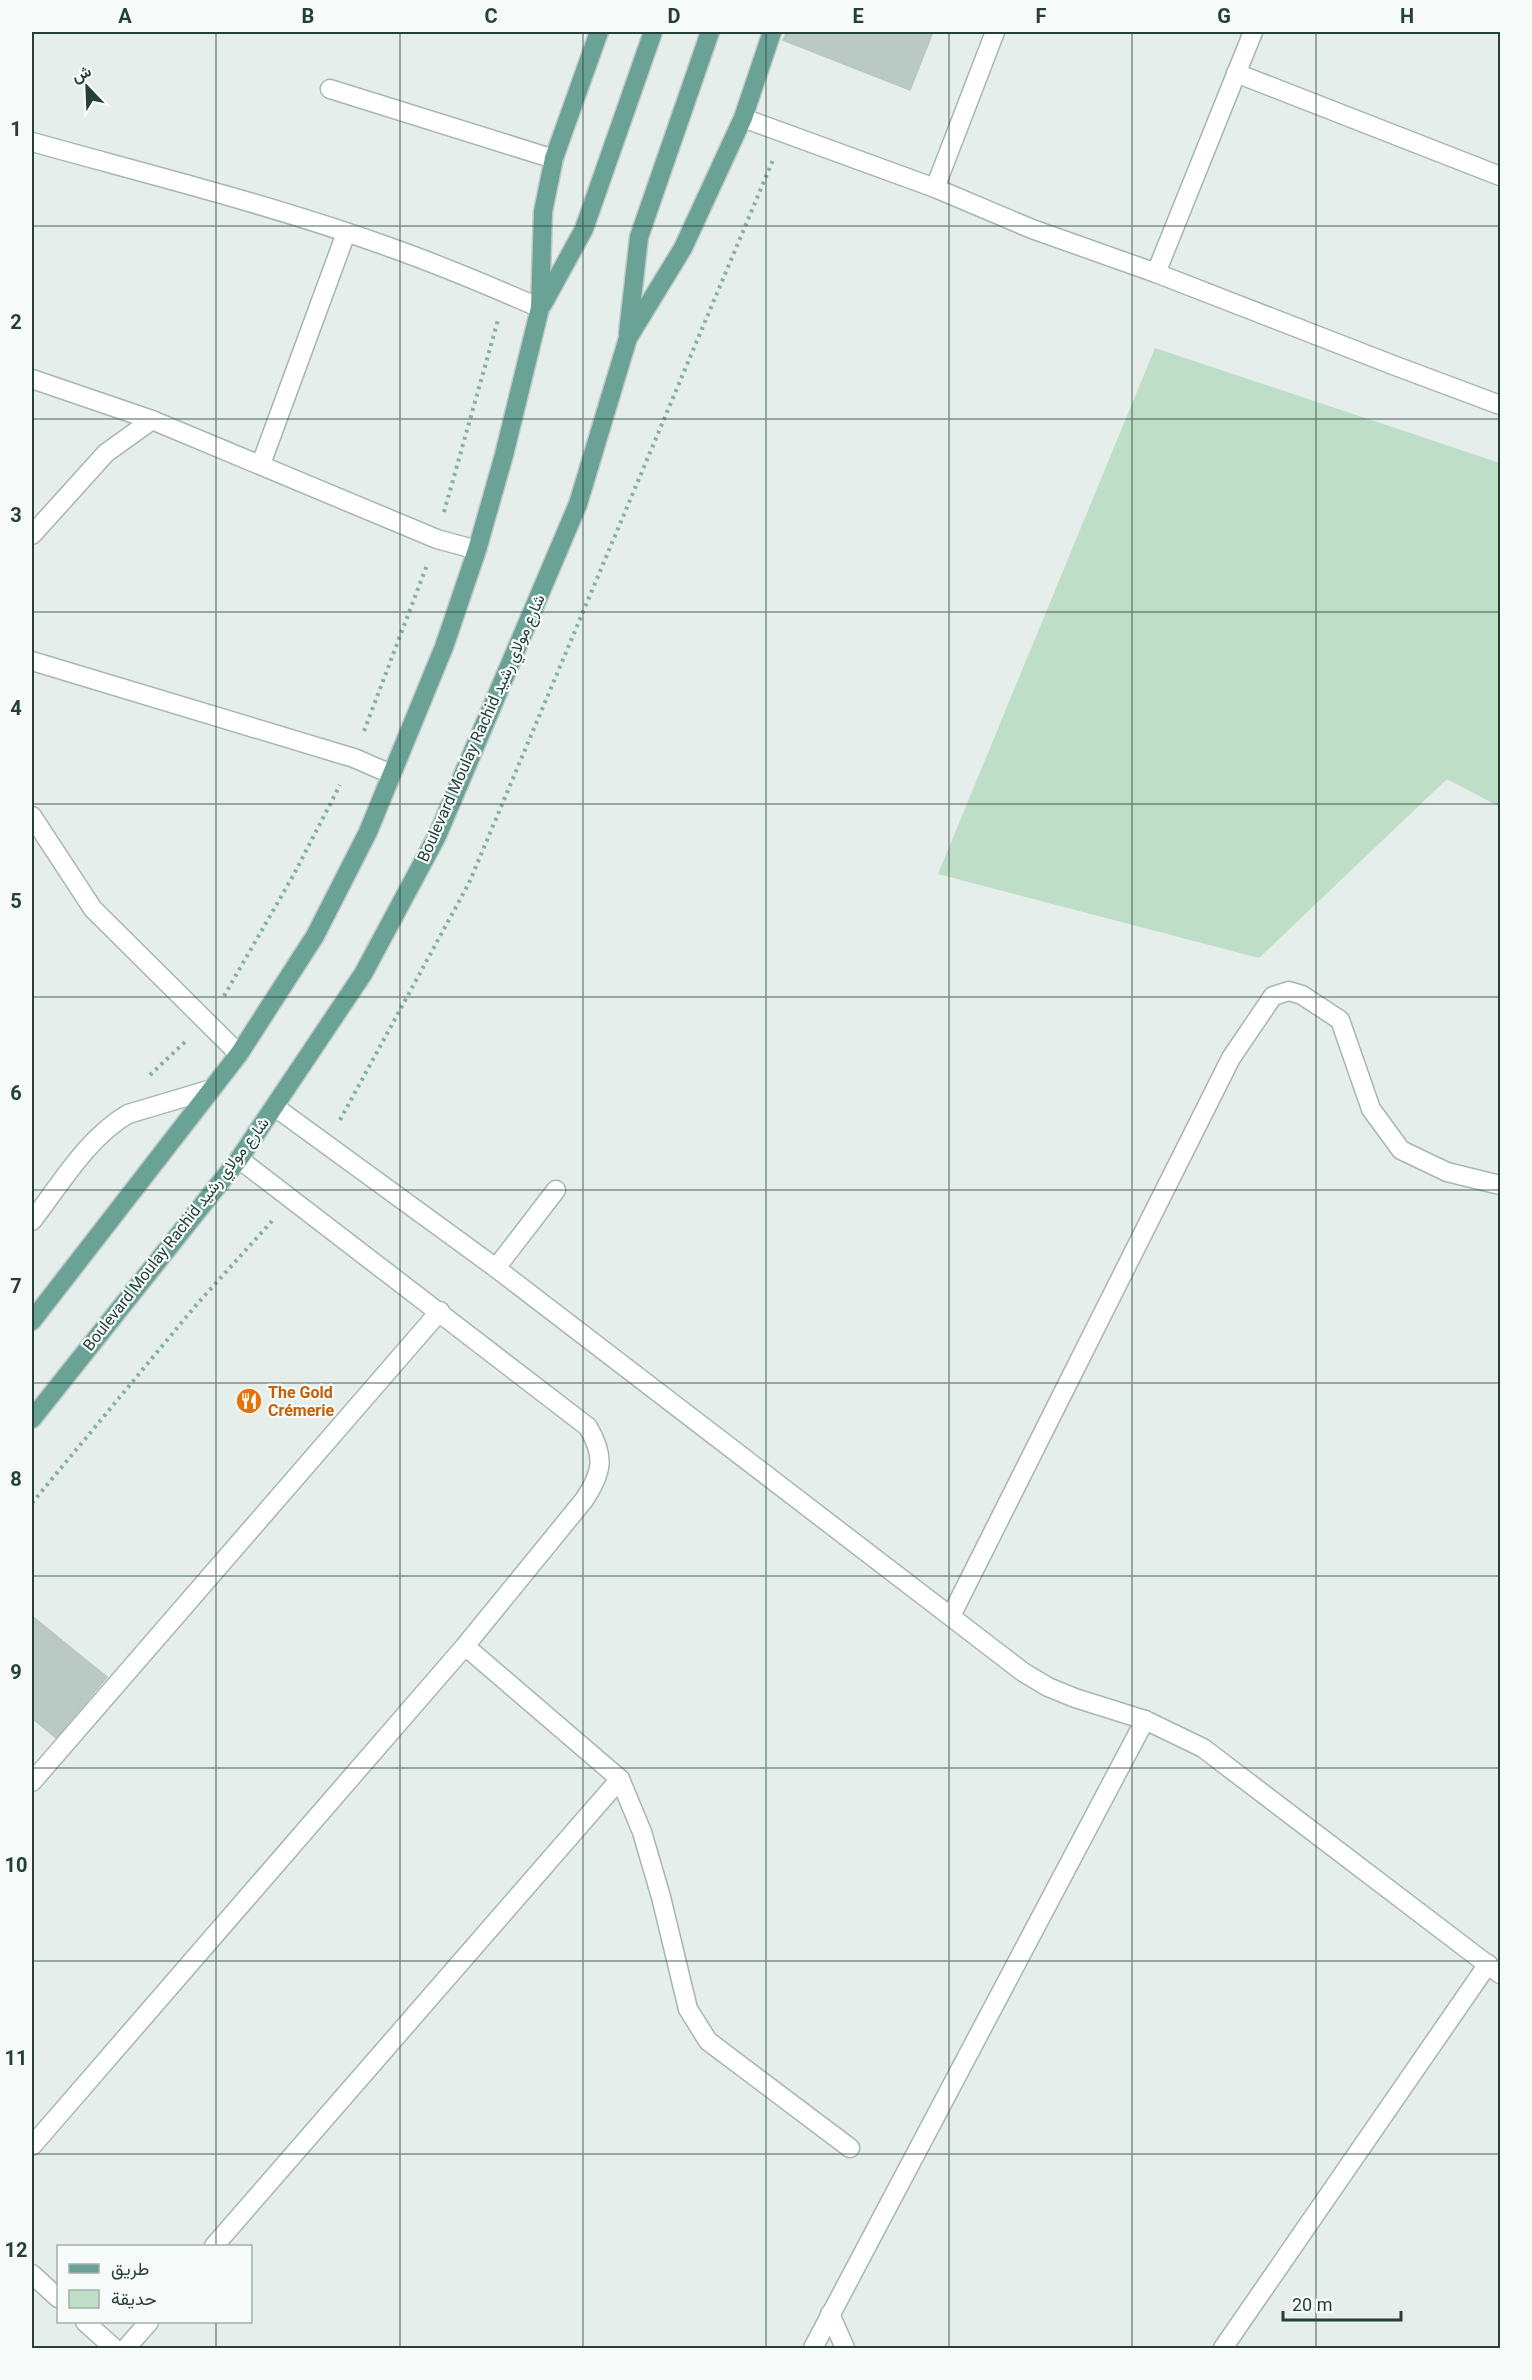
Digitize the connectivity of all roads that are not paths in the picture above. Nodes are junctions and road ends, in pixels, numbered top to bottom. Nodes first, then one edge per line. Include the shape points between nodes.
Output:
1 (599, 32) edge
2 (653, 32) edge
3 (710, 32) edge
4 (772, 32) edge
5 (996, 32) edge
6 (1253, 32) edge
7 (1236, 73) junction
8 (330, 89) dead end
9 (743, 118) junction
10 (32, 142) edge
11 (554, 159) junction
12 (1500, 176) edge
13 (935, 188) junction
14 (346, 232) junction
15 (1156, 273) junction
16 (540, 308) junction
17 (628, 338) junction
18 (32, 379) edge
19 (1500, 405) edge
20 (152, 420) junction
21 (261, 465) junction
22 (32, 535) edge
23 (477, 550) junction
24 (32, 661) edge
25 (391, 774) junction
26 (32, 816) edge
27 (239, 1054) junction
28 (212, 1089) junction
29 (274, 1107) junction
30 (239, 1158) junction
31 (1500, 1185) edge
32 (556, 1190) dead end
33 (32, 1221) edge
34 (496, 1269) junction
35 (440, 1311) junction
36 (32, 1321) edge
37 (32, 1419) edge
38 (951, 1616) junction
39 (465, 1646) junction
40 (1145, 1720) junction
41 (620, 1779) junction
42 (32, 1782) edge
43 (1494, 1969) edge
44 (32, 2146) edge
45 (850, 2148) dead end
46 (216, 2245) edge
47 (32, 2274) edge
48 (57, 2297) edge
49 (830, 2314) junction
50 (86, 2323) edge
51 (148, 2323) edge
52 (114, 2349) edge
53 (126, 2349) edge
54 (813, 2349) edge
55 (845, 2349) edge
56 (1223, 2349) edge

1 - 11 main road
2 - 16 main road via 584,229
3 - 17 main road via 639,237
4 - 9 main road, Boulevard Moulay Rachid شارع مولاي رشيد
5 - 13 street
6 - 7 street
7 - 12 street
7 - 15 street
8 - 11 street
9 - 13 street
9 - 17 main road, Boulevard Moulay Rachid شارع مولاي رشيد via 683,248
10 - 14 street
11 - 16 main road via 543,212
13 - 15 street via 1032,229
14 - 16 street
14 - 21 street
15 - 19 street
16 - 23 main road
17 - 29 main road, Boulevard Moulay Rachid شارع مولاي رشيد via 578,504 437,836 363,974
18 - 20 street
20 - 21 street
20 - 22 street via 106,453
21 - 23 street via 437,538
23 - 25 main road via 444,647
24 - 25 street via 354,758
25 - 27 main road via 368,832 315,936
26 - 27 street via 93,909
27 - 28 main road
28 - 33 street via 116,1121 90,1146
28 - 36 main road
29 - 30 main road, Boulevard Moulay Rachid شارع مولاي رشيد
29 - 34 street
30 - 35 street
30 - 37 main road, Boulevard Moulay Rachid شارع مولاي رشيد
31 - 38 street via 1447,1172 1401,1150 1371,1108 1340,1020 1302,995 1289,991 1273,996 1230,1058
32 - 34 street
34 - 38 street
35 - 39 street via 588,1426 598,1444 601,1464 596,1483 584,1500
35 - 42 street
38 - 40 street via 1048,1687
39 - 41 street
39 - 44 street
40 - 43 street via 1203,1748
40 - 49 street
41 - 45 street via 642,1832 688,2009 708,2041
41 - 46 street
43 - 56 street
47 - 48 street
49 - 54 street
49 - 55 street
50 - 52 street
51 - 53 street

